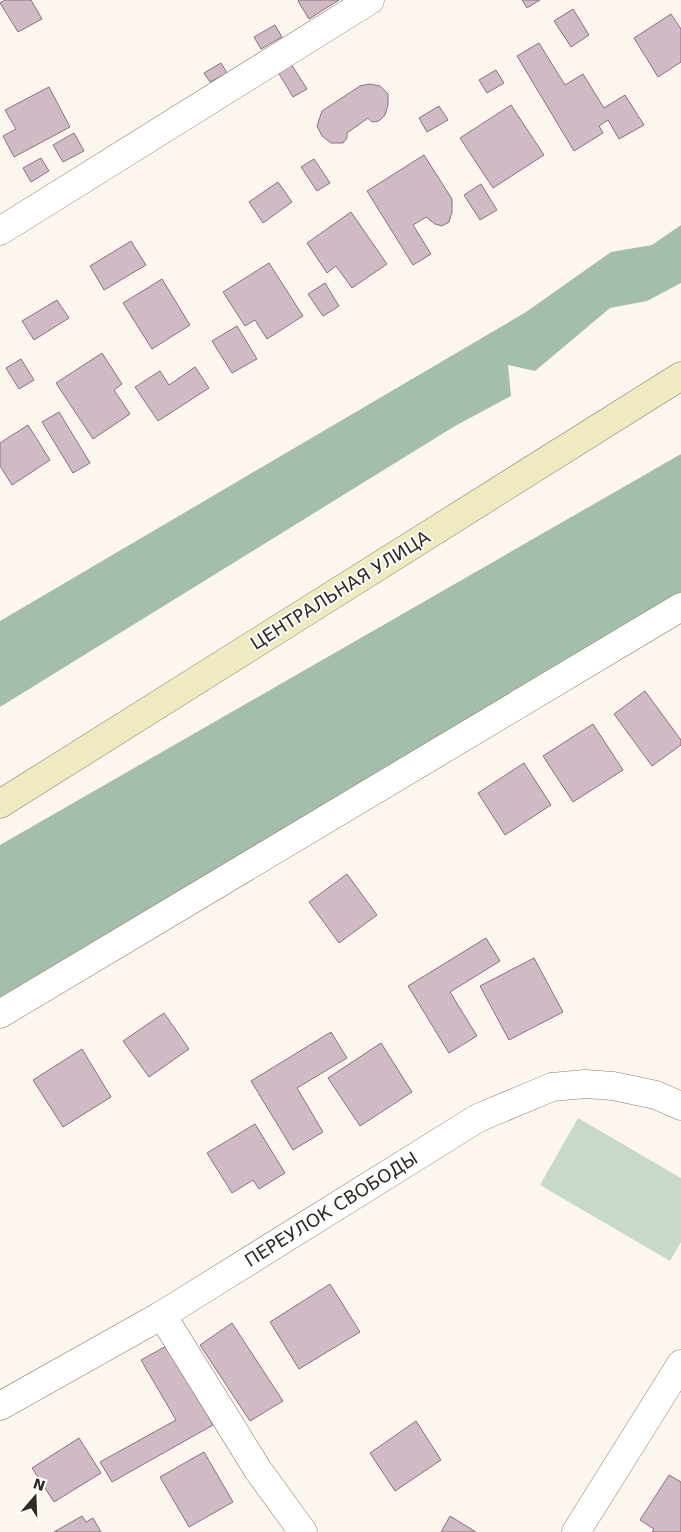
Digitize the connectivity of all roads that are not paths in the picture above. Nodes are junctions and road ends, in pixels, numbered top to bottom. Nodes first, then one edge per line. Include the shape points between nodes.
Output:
1 (370, 0) edge
2 (0, 231) edge
3 (681, 376) edge
4 (681, 607) edge
5 (0, 804) edge
6 (0, 1014) edge
7 (681, 1106) edge
8 (162, 1315) junction
9 (681, 1364) edge
10 (0, 1406) edge
11 (303, 1532) edge
12 (576, 1532) edge

1 - 2 street
3 - 5 street, ЦЕНТРАЛЬНАЯ УЛИЦА
4 - 6 street
7 - 8 street, ПЕРЕУЛОК СВОБОДЫ via 656,1095 613,1086 552,1087 478,1118
8 - 10 street, ПЕРЕУЛОК СВОБОДЫ
8 - 11 street via 258,1470
9 - 12 street

